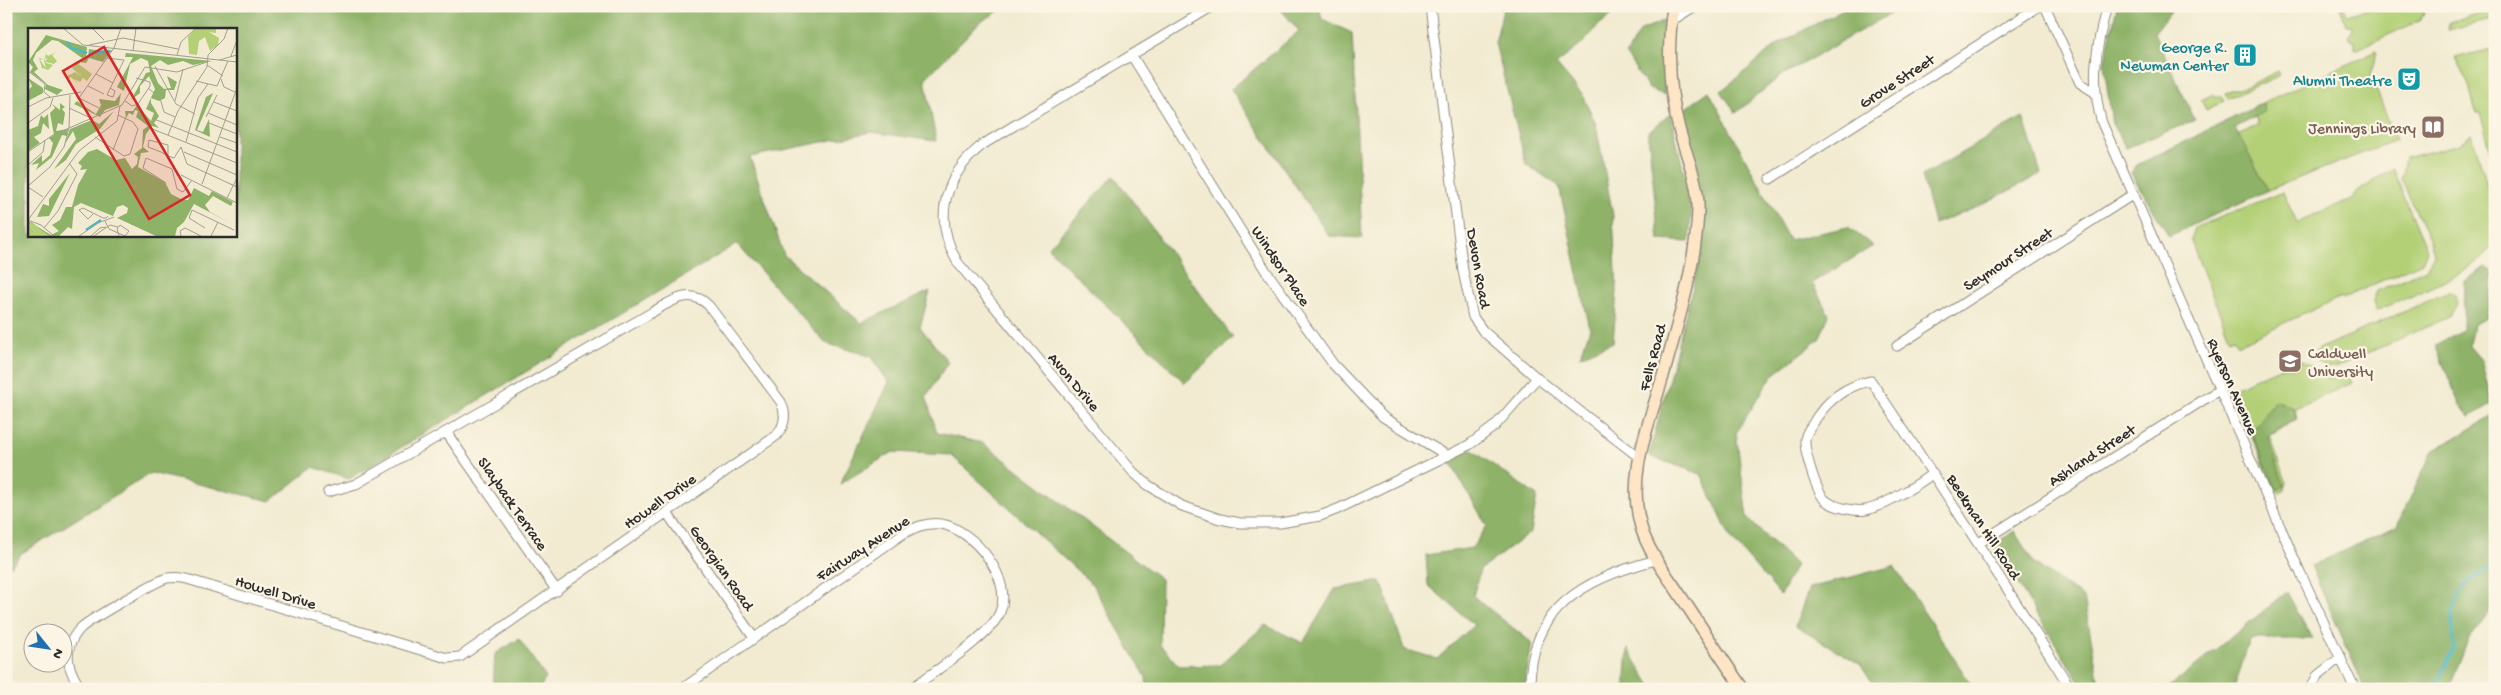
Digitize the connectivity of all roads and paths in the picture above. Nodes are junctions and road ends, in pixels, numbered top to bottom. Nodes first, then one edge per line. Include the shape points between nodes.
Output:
1 (1213, 6) edge
2 (1430, 6) edge
3 (1673, 6) edge
4 (1696, 6) edge
5 (2039, 6) edge
6 (2045, 6) edge
7 (2107, 6) edge
8 (1671, 22) junction
9 (1132, 56) junction
10 (2096, 93) junction
11 (1770, 179) dead end
12 (2132, 195) junction
13 (1898, 346) dead end
14 (1537, 378) junction
15 (2219, 390) junction
16 (446, 432) junction
17 (1448, 456) junction
18 (1640, 458) junction
19 (1933, 473) junction
20 (328, 492) dead end
21 (667, 512) junction
22 (1979, 544) junction
23 (1656, 560) junction
24 (557, 591) junction
25 (754, 638) junction
26 (2341, 657) junction
27 (80, 689) edge
28 (682, 689) edge
29 (911, 689) edge
30 (1530, 689) edge
31 (1743, 689) edge
32 (2071, 689) edge
33 (2310, 689) edge
34 (2355, 689) edge

1 - 9 street, Avon Drive
2 - 14 street, Devon Road via 1468,303 1473,318 1483,331
3 - 8 street, Fells Road
4 - 8 street
5 - 11 street, Grove Street
6 - 10 street via 2080,83
7 - 10 street, Ryerson Avenue via 2098,41
8 - 18 street, Fells Road via 1670,94 1694,182 1698,207 1697,236
9 - 17 street, Windsor Place via 1266,271 1333,364 1383,416
9 - 17 street, Avon Drive via 982,145 962,163 949,186 944,221 950,247 964,270 1133,472 1165,496 1198,512 1240,522 1300,520 1338,509
10 - 12 street, Ryerson Avenue via 2102,124
12 - 13 street, Seymour Street
12 - 15 street, Ryerson Avenue
14 - 17 street, Avon Drive via 1495,426 1470,445
14 - 18 street, Devon Road
15 - 22 street, Ashland Street
15 - 26 street, Ryerson Avenue
16 - 20 street, Howell Drive via 356,484
16 - 21 street, Howell Drive via 675,299 696,297 709,306 781,402 785,419 776,436
16 - 24 street, Slayback Terrace
18 - 23 street, Fells Road via 1636,481 1638,512
19 - 19 street, Beekman Hill Road via 1871,381 1854,384 1823,406 1805,436 1805,449 1819,491 1826,500 1856,511 1867,510
19 - 22 street, Beekman Hill Road
21 - 24 street, Howell Drive
21 - 25 street, Georgian Road
22 - 32 street, Beekman Hill Road
23 - 30 street via 1625,568 1577,592 1561,605 1537,639 1531,659
23 - 31 street, Fells Road
24 - 27 street, Howell Drive via 464,655 452,659 182,578 167,578 87,623 75,634 68,661
25 - 28 street, Fairway Avenue
25 - 29 street, Fairway Avenue via 915,527 947,526 963,534 995,567 1002,582 1002,606 996,620 985,632
26 - 33 street via 2317,676
26 - 34 street, Ryerson Avenue

